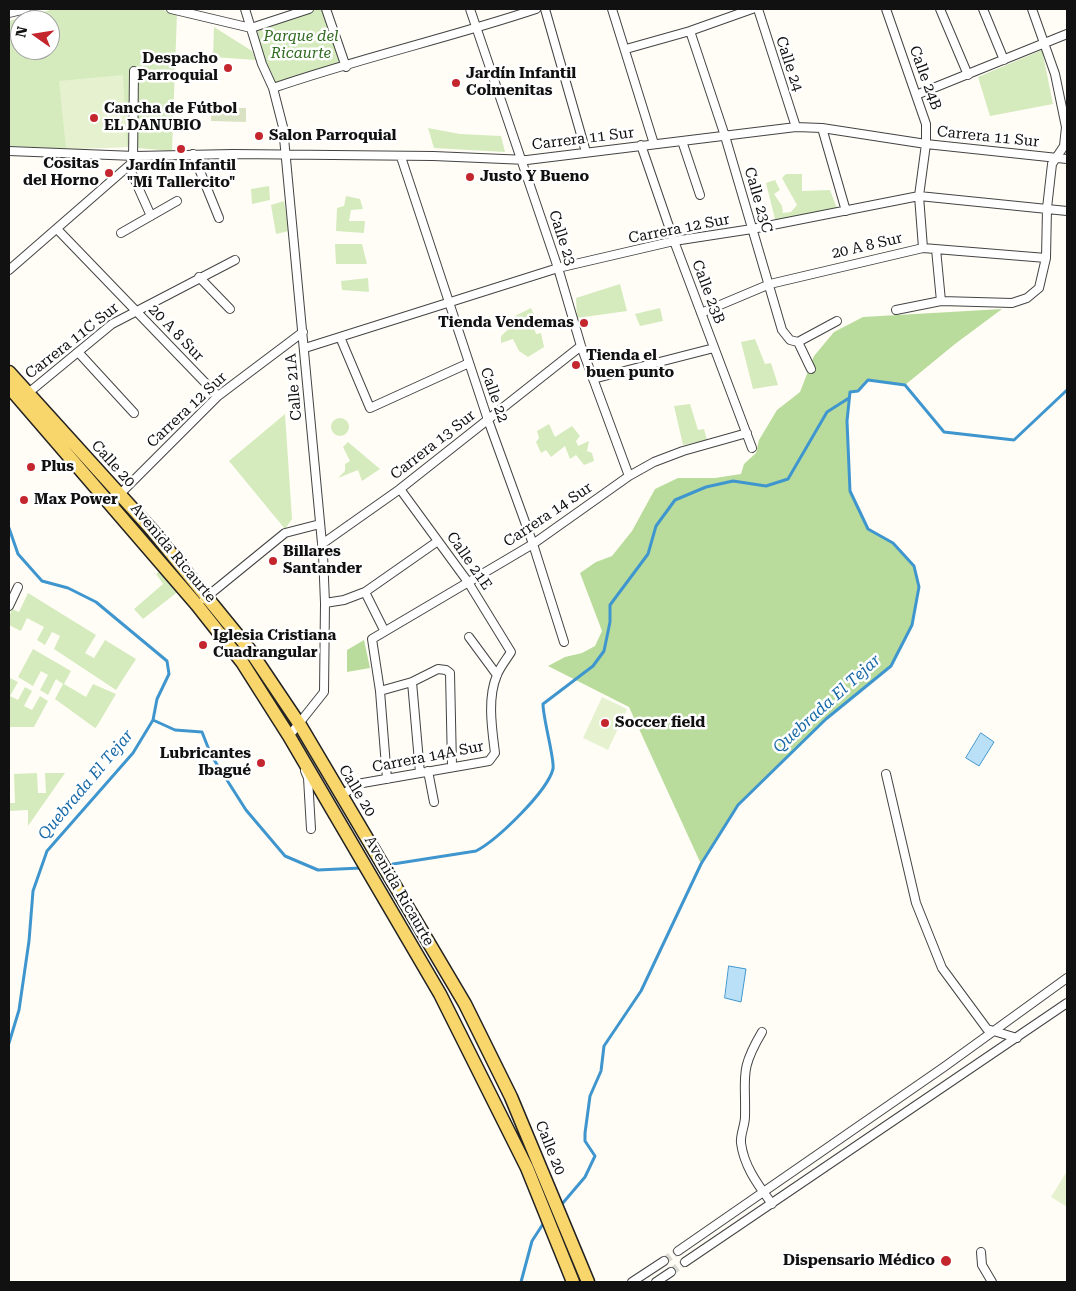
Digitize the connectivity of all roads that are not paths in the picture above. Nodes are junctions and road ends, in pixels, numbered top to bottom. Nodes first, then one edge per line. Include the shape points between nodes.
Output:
1 (26, 9) edge
2 (171, 9) edge
3 (245, 9) edge
4 (308, 9) edge
5 (326, 9) edge
6 (470, 9) edge
7 (536, 9) edge
8 (545, 9) edge
9 (612, 9) edge
10 (752, 9) edge
11 (758, 9) edge
12 (886, 9) edge
13 (940, 9) edge
14 (983, 9) edge
15 (1032, 9) edge
16 (9, 13) edge
17 (251, 28) junction
18 (478, 29) junction
19 (690, 31) junction
20 (1067, 34) edge
21 (1046, 44) junction
22 (626, 49) junction
23 (1004, 60) junction
24 (346, 67) junction
25 (134, 71) dead end
26 (968, 75) junction
27 (273, 88) junction
28 (916, 95) junction
29 (796, 127) junction
30 (822, 128) junction
31 (725, 136) junction
32 (682, 141) junction
33 (654, 144) junction
34 (926, 144) junction
35 (641, 145) junction
36 (9, 151) edge
37 (586, 152) junction
38 (193, 154) junction
39 (286, 155) junction
40 (135, 156) junction
41 (401, 157) junction
42 (1055, 158) junction
43 (1067, 159) edge
44 (521, 160) junction
45 (129, 167) junction
46 (700, 195) dead end
47 (919, 196) junction
48 (177, 201) dead end
49 (1047, 208) junction
50 (1067, 210) edge
51 (846, 212) junction
52 (151, 216) junction
53 (219, 218) dead end
54 (57, 229) junction
55 (752, 229) junction
56 (121, 233) dead end
57 (674, 241) junction
58 (923, 248) junction
59 (936, 249) junction
60 (1046, 258) junction
61 (234, 260) dead end
62 (558, 268) junction
63 (9, 270) edge
64 (199, 277) junction
65 (770, 284) junction
66 (449, 302) junction
67 (941, 302) junction
68 (230, 309) dead end
69 (134, 310) junction
70 (896, 310) dead end
71 (701, 313) junction
72 (837, 321) dead end
73 (303, 332) junction
74 (340, 337) junction
75 (798, 342) junction
76 (580, 346) junction
77 (305, 348) junction
78 (714, 348) junction
79 (78, 352) junction
80 (469, 363) junction
81 (811, 369) dead end
82 (9, 372) edge
83 (593, 379) junction
84 (9, 387) edge
85 (28, 394) junction
86 (218, 396) junction
87 (134, 412) dead end
88 (488, 420) junction
89 (746, 433) junction
90 (752, 448) dead end
91 (629, 476) junction
92 (400, 489) junction
93 (119, 495) junction
94 (320, 524) junction
95 (438, 541) junction
96 (322, 544) junction
97 (533, 544) junction
98 (468, 582) junction
99 (18, 587) dead end
100 (365, 592) junction
101 (201, 601) junction
102 (325, 603) junction
103 (9, 606) edge
104 (384, 630) junction
105 (470, 637) dead end
106 (564, 642) dead end
107 (497, 675) junction
108 (412, 682) junction
109 (380, 691) junction
110 (300, 725) junction
111 (290, 736) junction
112 (302, 758) junction
113 (452, 766) junction
114 (424, 772) junction
115 (886, 774) dead end
116 (387, 780) junction
117 (340, 796) junction
118 (434, 802) dead end
119 (311, 829) dead end
120 (1067, 978) edge
121 (1067, 1003) edge
122 (762, 1032) dead end
123 (992, 1032) junction
124 (1017, 1038) junction
125 (944, 1068) junction
126 (953, 1079) junction
127 (764, 1193) junction
128 (772, 1204) junction
129 (678, 1251) tunnel mouth
130 (980, 1252) dead end
131 (685, 1262) tunnel mouth
132 (573, 1282) edge
133 (588, 1282) edge
134 (634, 1282) edge
135 (656, 1282) edge
136 (992, 1282) edge

1 - 16 street
2 - 17 street
3 - 17 street, Calle 21A
4 - 17 street
5 - 24 street
6 - 18 street, Calle 23
7 - 18 street
8 - 37 street
9 - 22 street
10 - 19 street
11 - 29 street, Calle 24
12 - 28 street, Calle 24B
13 - 26 street
14 - 23 street
15 - 21 street
17 - 27 street, Calle 21A
18 - 24 street via 414,44
18 - 44 street, Calle 23
19 - 22 street
19 - 31 street, Calle 23C
20 - 21 street
21 - 23 street
21 - 42 street via 1062,99 1066,127 1064,146
22 - 33 street
23 - 26 street
24 - 27 street
25 - 40 street
26 - 28 street
27 - 39 street, Calle 21A
28 - 34 street, Calle 24B via 926,124
29 - 30 street, Carrera 11 Sur
29 - 31 street, Carrera 11 Sur
30 - 34 street, Carrera 11 Sur
30 - 51 street
31 - 32 street, Carrera 11 Sur
31 - 55 street, Calle 23C
32 - 33 street, Carrera 11 Sur
32 - 46 street
33 - 35 street, Carrera 11 Sur
34 - 42 street, Carrera 11 Sur
34 - 47 street, Calle 24B
35 - 37 street, Carrera 11 Sur
35 - 57 street, Calle 23B
36 - 40 street, Carrera 11 Sur
37 - 44 street, Carrera 11 Sur
38 - 39 street, Carrera 11 Sur
38 - 40 street, Carrera 11 Sur
38 - 53 street
39 - 41 street, Carrera 11 Sur
39 - 73 street, Calle 21A
40 - 45 street
41 - 44 street, Carrera 11 Sur
41 - 66 street, Calle 22
42 - 43 street, Carrera 11 Sur
42 - 49 street
44 - 62 street, Calle 23
45 - 52 street
45 - 54 street
47 - 49 street, Carrera 12 Sur
47 - 51 street, Carrera 12 Sur
47 - 58 street, Calle 24B
48 - 52 street
49 - 50 street, Carrera 12 Sur
49 - 60 street
51 - 55 street, Carrera 12 Sur
52 - 56 street
54 - 63 street
54 - 69 street, 20 A 8 Sur
55 - 57 street, Carrera 12 Sur
55 - 65 street, Calle 23C
57 - 62 street, Carrera 12 Sur
57 - 71 street, Calle 23B
58 - 59 street, 20 A 8 Sur
58 - 65 street, 20 A 8 Sur
59 - 60 street, 20 A 8 Sur
59 - 67 street
60 - 67 street via 1039,288 1027,298 1012,303
61 - 64 street, 20 A 8 Sur
62 - 66 street, Carrera 12 Sur
62 - 76 street, Calle 23
64 - 68 street
64 - 69 street, 20 A 8 Sur
65 - 71 street, 20 A 8 Sur
65 - 75 street, Calle 23C via 782,330 790,340
66 - 74 street, Carrera 12 Sur
66 - 80 street, Calle 22
67 - 70 street
69 - 79 street, Carrera 11C Sur
69 - 86 street, 20 A 8 Sur
71 - 78 street, Calle 23B
72 - 75 street
73 - 77 street, Calle 21A
73 - 86 street, Carrera 12 Sur
74 - 77 street, Carrera 12 Sur
74 - 80 street via 372,408
75 - 81 street, Calle 23C
76 - 83 street, Calle 23
76 - 88 street, Carrera 13 Sur
77 - 94 street, Calle 21A
78 - 83 street
78 - 89 street, Calle 23B
79 - 85 street, Carrera 11C Sur
79 - 87 street
80 - 88 street, Calle 22
82 - 85 main road, Calle 20
83 - 91 street, Calle 23
84 - 101 main road, Avenida Ricaurte
85 - 93 main road, Calle 20
86 - 93 street, Carrera 12 Sur
88 - 92 street, Carrera 13 Sur
88 - 97 street, Calle 22
89 - 90 street, Calle 23B
89 - 91 street, Carrera 14 Sur via 683,451
91 - 97 street, Carrera 14 Sur
92 - 95 street, Calle 21E
92 - 96 street, Carrera 13 Sur
93 - 101 main road, Calle 20 via 152,530
94 - 96 street, Calle 21A
94 - 101 street via 285,533
95 - 98 street, Calle 21E
95 - 100 street
96 - 102 street, Calle 21A
97 - 98 street, Carrera 14 Sur
97 - 106 street, Calle 22
98 - 104 street, Carrera 14 Sur
98 - 107 street, Calle 21E via 511,652
99 - 103 street
100 - 102 street
100 - 104 street
101 - 110 main road, Calle 20 via 249,650
101 - 111 main road, Avenida Ricaurte
102 - 110 street, Calle 21A via 324,692
104 - 109 street, Carrera 14 Sur via 372,639
105 - 107 street
107 - 113 street, Carrera 14A Sur via 492,706 493,757 489,761
108 - 109 street
108 - 113 street via 438,669 450,674
108 - 114 street
109 - 116 street
110 - 111 street, Calle 21A
110 - 117 main road, Calle 20
111 - 112 main road, Avenida Ricaurte
112 - 119 street via 308,778
112 - 132 main road, Avenida Ricaurte via 440,994 527,1168
113 - 114 street, Carrera 14A Sur
114 - 116 street, Carrera 14A Sur
114 - 118 street
115 - 123 street via 916,903 942,968
116 - 117 street, Carrera 14A Sur via 357,784
117 - 133 main road, Calle 20 via 465,1004 512,1097
120 - 123 street
121 - 124 street
122 - 127 street via 749,1055 743,1075 745,1118 741,1142 749,1170
123 - 124 street
123 - 125 street
124 - 126 street
125 - 126 street
125 - 127 street
126 - 128 street
127 - 128 street
127 - 129 street
128 - 131 street
130 - 136 street via 982,1265
134 - 135 street via 663,1261 670,1273

